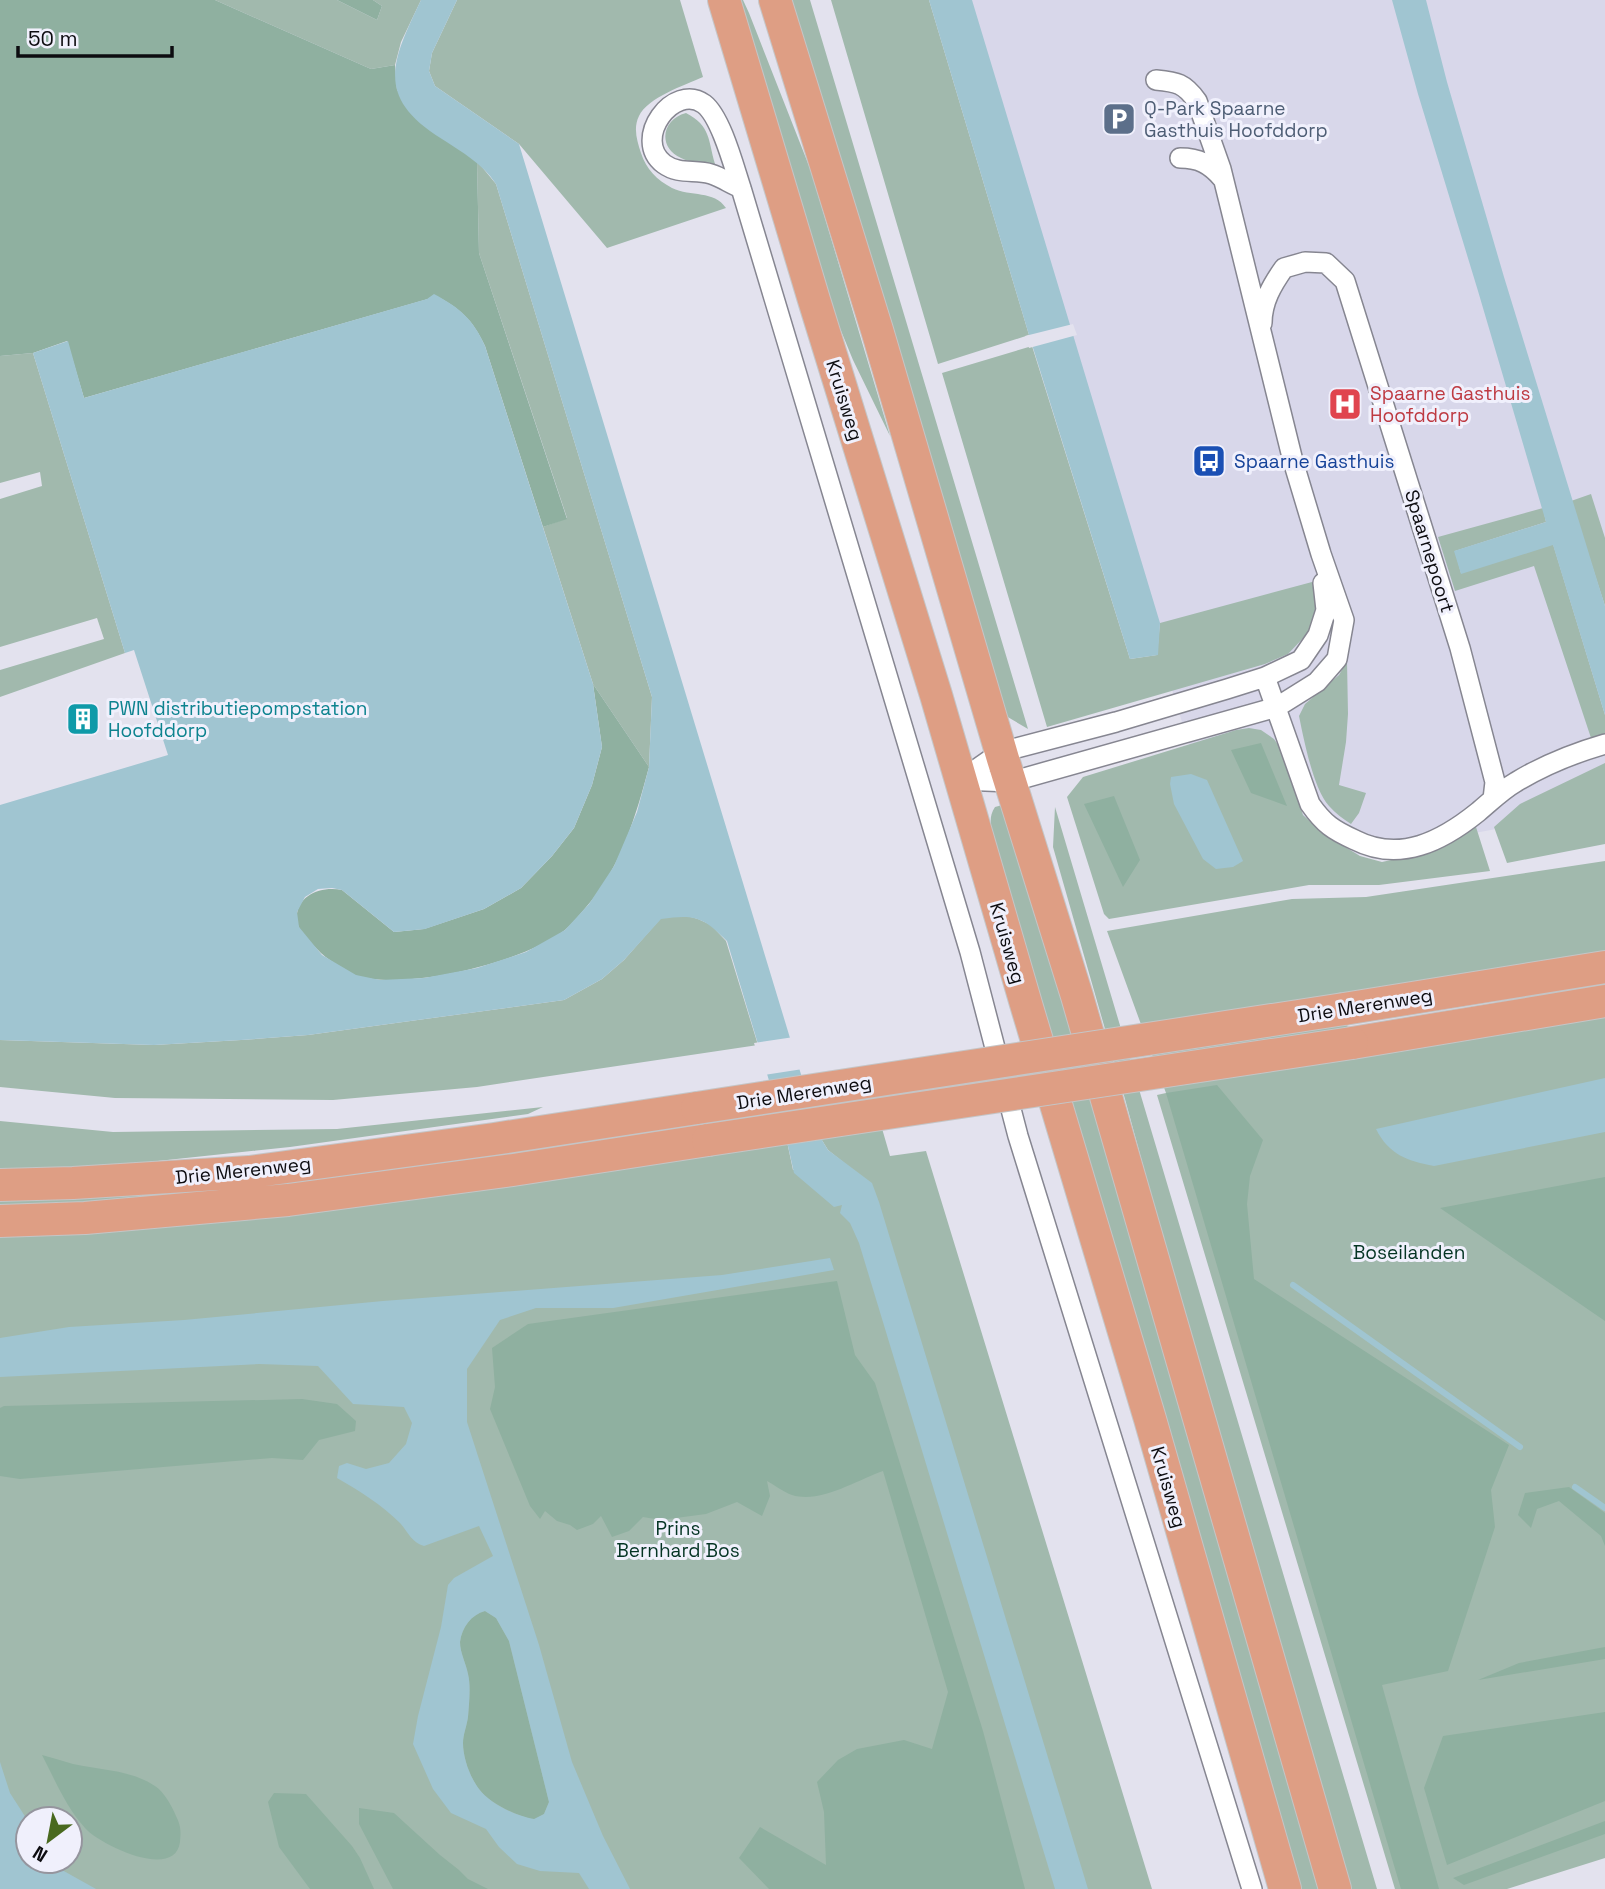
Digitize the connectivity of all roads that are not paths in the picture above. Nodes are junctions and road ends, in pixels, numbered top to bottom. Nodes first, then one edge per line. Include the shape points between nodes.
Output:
1 (724, 0) edge
2 (775, 0) edge
3 (1156, 80) dead end
4 (1180, 158) dead end
5 (1222, 178) junction
6 (741, 188) junction
7 (1262, 335) junction
8 (1321, 554) junction
9 (1265, 677) junction
10 (1277, 707) junction
11 (1605, 744) edge
12 (1001, 752) junction
13 (961, 780) junction
14 (1010, 782) junction
15 (1493, 799) junction
16 (1605, 967) edge
17 (1605, 1001) edge
18 (0, 1185) edge
19 (0, 1221) edge
20 (1252, 1889) edge
21 (1285, 1889) edge
22 (1335, 1889) edge

1 - 13 highway, Kruisweg
2 - 12 highway
3 - 5 street, Spaarnepoort via 1177,82 1197,101
4 - 5 street via 1202,161
5 - 7 street, Spaarnepoort
6 - 6 street, Kruisweg via 710,174 676,170 662,162 652,137 664,111 689,99 704,104 718,121
6 - 20 street, Kruisweg via 970,952 1018,1136
7 - 8 street, Spaarnepoort
7 - 15 street, Spaarnepoort via 1262,312 1284,268 1326,263 1345,281 1460,648 1495,782
8 - 9 street, Spaarnepoort via 1326,610 1318,635 1301,660
8 - 10 street, Spaarnepoort via 1344,620 1337,659 1317,682
9 - 10 street
9 - 12 street, Spaarnepoort
10 - 14 street, Spaarnepoort
10 - 15 street via 1310,804 1321,820 1367,846 1396,850 1430,843
11 - 15 street via 1543,767
12 - 13 street, Spaarnepoort
12 - 14 highway
13 - 14 street, Spaarnepoort
13 - 21 highway, Kruisweg
14 - 22 highway via 1091,1042
16 - 18 highway, Drie Merenweg, bridge via 494,1139 249,1172
17 - 19 highway, Drie Merenweg, bridge via 513,1170 288,1200

